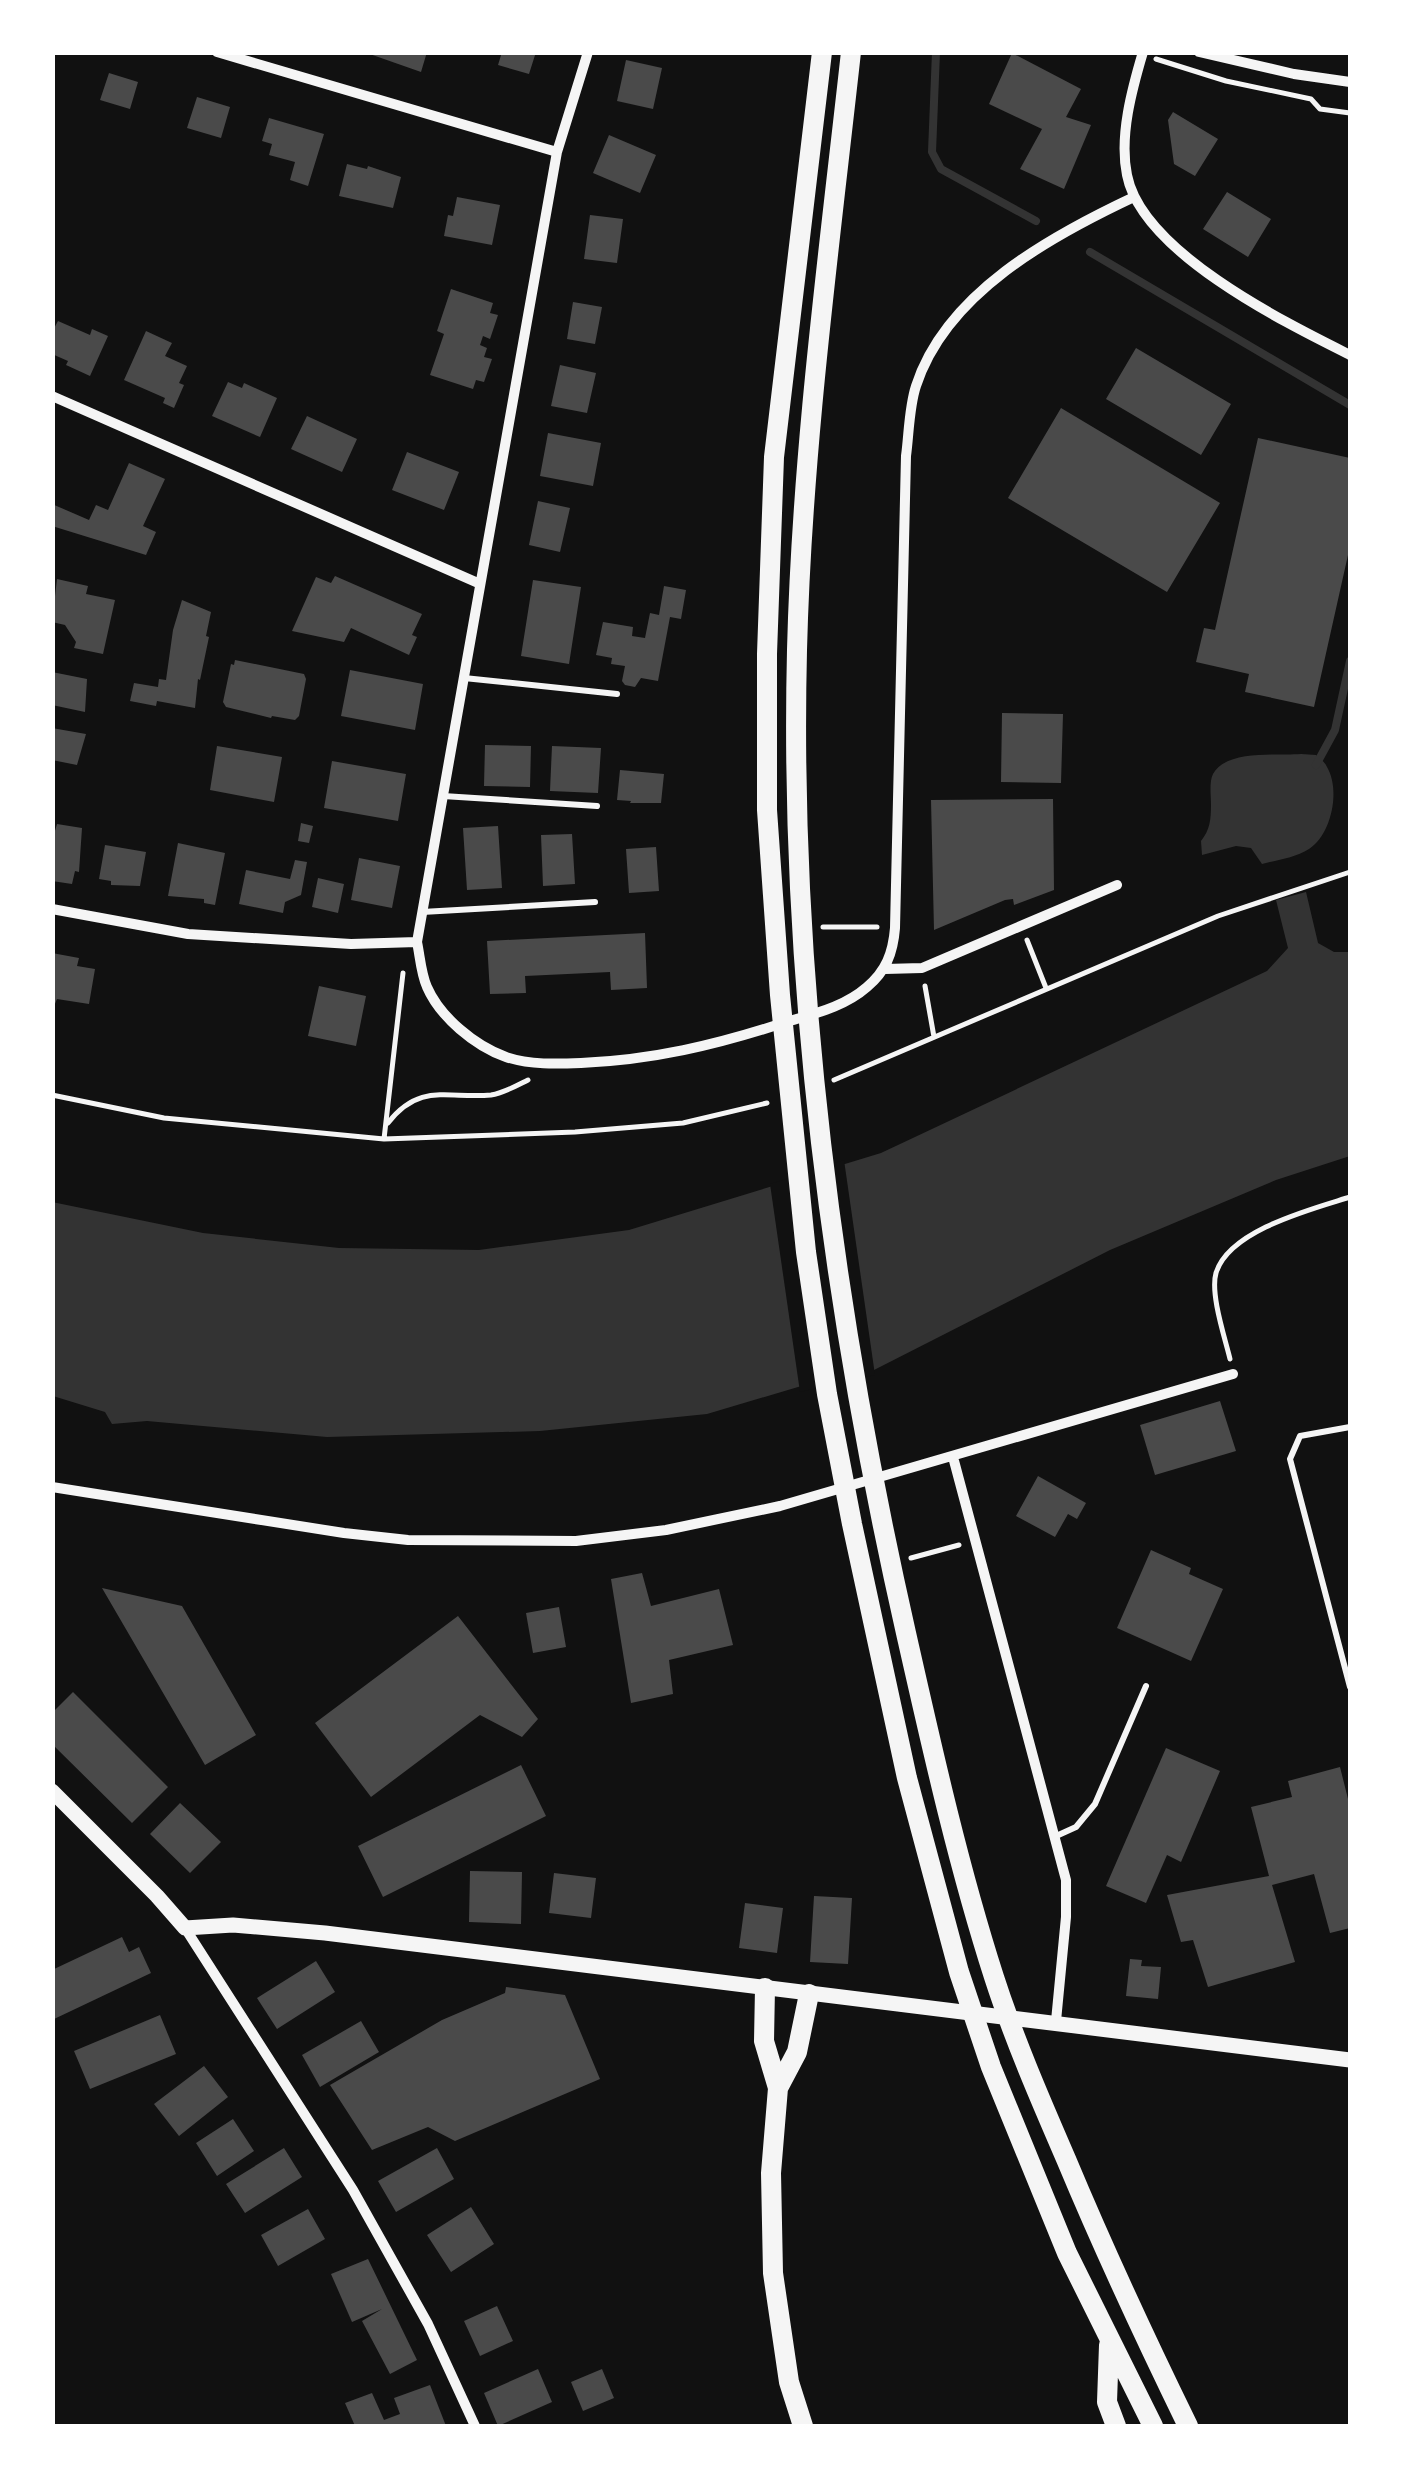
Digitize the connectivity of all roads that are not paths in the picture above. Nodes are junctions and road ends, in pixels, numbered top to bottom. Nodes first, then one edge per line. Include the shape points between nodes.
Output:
1 (217, 52) edge
2 (588, 52) edge
3 (822, 52) edge
4 (851, 52) edge
5 (1142, 52) edge
6 (1199, 52) edge
7 (1350, 82) edge
8 (557, 152) junction
9 (1134, 197) junction
10 (1350, 355) edge
11 (52, 396) edge
12 (478, 583) junction
13 (462, 678) junction
14 (617, 694) dead end
15 (442, 796) junction
16 (597, 806) dead end
17 (1116, 885) dead end
18 (594, 902) dead end
19 (52, 910) edge
20 (422, 912) junction
21 (412, 943) junction
22 (885, 969) junction
23 (1233, 1374) road end
24 (1350, 1427) edge
25 (953, 1457) junction
26 (52, 1487) edge
27 (1146, 1686) dead end
28 (1350, 1687) edge
29 (52, 1791) edge
30 (1054, 1837) junction
31 (185, 1928) junction
32 (764, 1988) junction
33 (809, 1994) junction
34 (1056, 2021) junction
35 (1350, 2060) edge
36 (778, 2088) junction
37 (1109, 2343) junction
38 (475, 2426) edge
39 (803, 2426) edge
40 (1116, 2426) edge
41 (1153, 2426) edge
42 (1188, 2426) edge

1 - 8 street
2 - 8 street
3 - 37 highway via 774,457 767,810 806,1252 852,1524 958,1972 991,2067
4 - 42 highway via 804,470 797,651 796,811 833,1250 880,1516 937,1771 994,1977 1028,2072
5 - 9 street via 1126,144
6 - 7 street
8 - 12 street
9 - 10 street via 1178,252 1206,273
9 - 22 street via 1084,221 985,287 938,340 916,387 906,456 894,938
11 - 12 street
12 - 13 street
13 - 14 lane
13 - 15 street
15 - 16 lane
15 - 20 street
17 - 22 street via 922,968
18 - 20 lane
19 - 21 street via 188,934
20 - 21 street
21 - 22 street via 443,1012 506,1056 544,1064 634,1061 714,1046 842,1004
23 - 25 street
24 - 28 lane via 1300,1436 1290,1459
25 - 26 street via 749,1514 576,1541 344,1534
25 - 30 street
27 - 30 lane via 1095,1804 1076,1827
29 - 31 street
30 - 34 street via 1066,1880
31 - 32 street via 232,1925 324,1934
31 - 38 street via 353,2190 428,2324
32 - 33 street
32 - 36 highway via 764,2040
33 - 34 street
33 - 36 highway via 797,2052
34 - 35 street
36 - 39 highway via 773,2273 789,2382
37 - 40 highway via 1107,2402
37 - 41 highway

